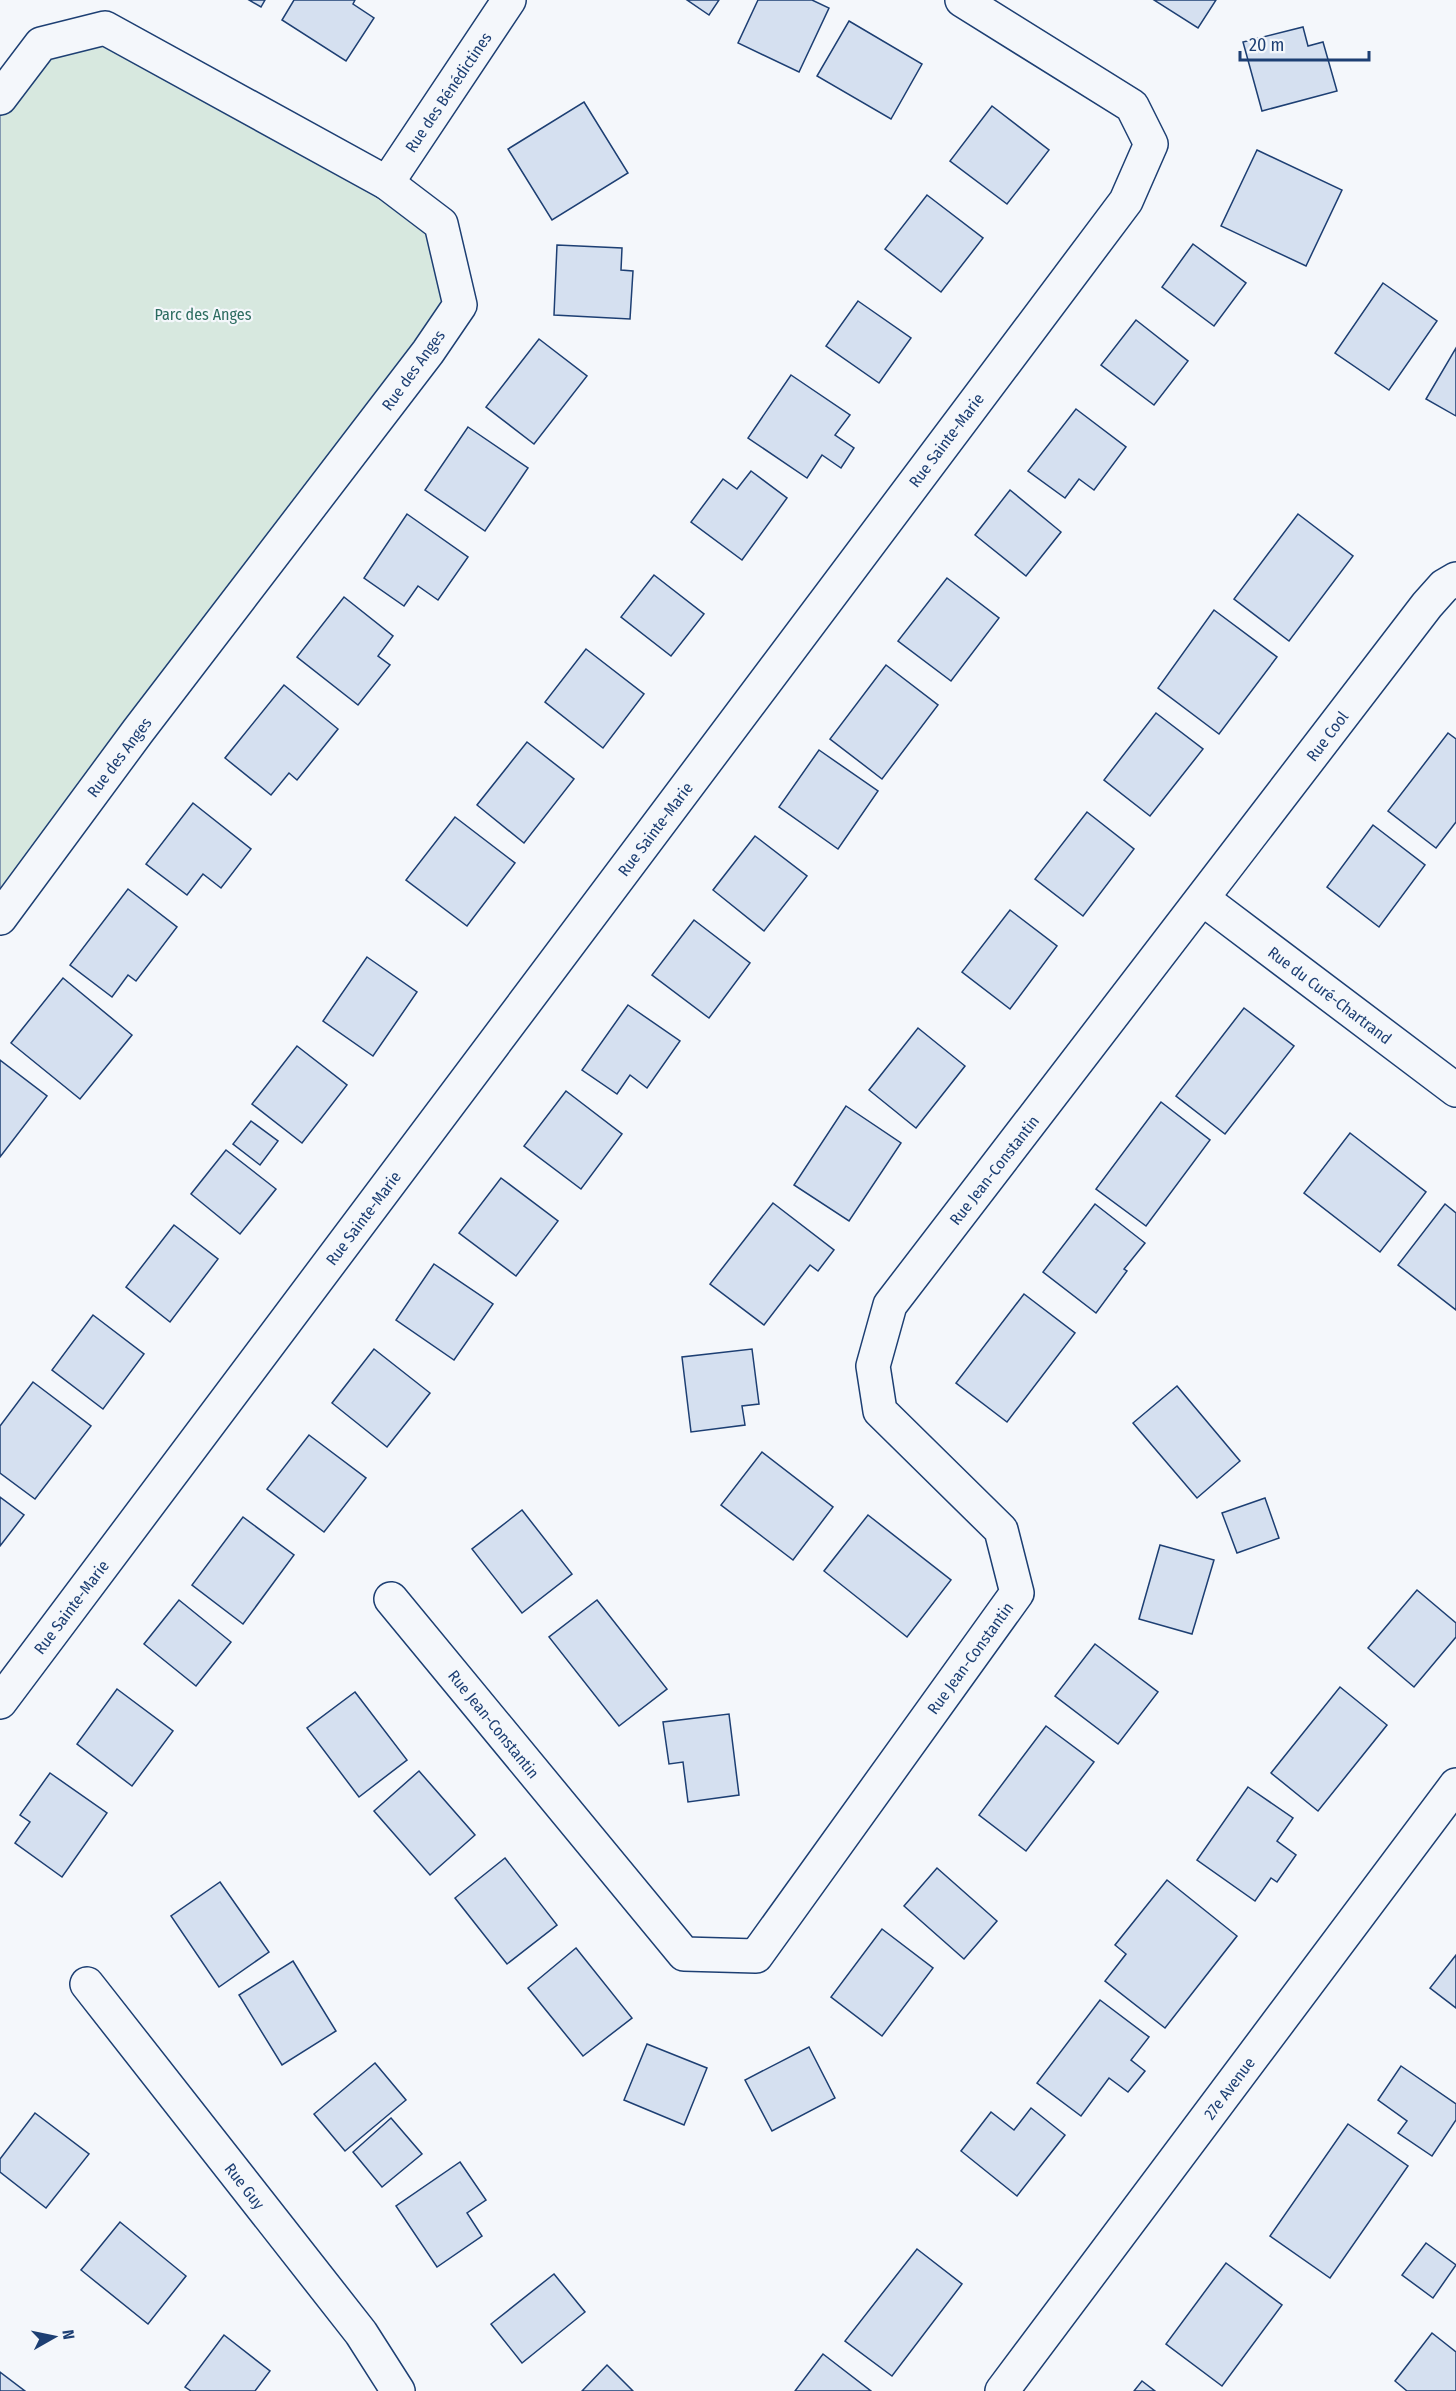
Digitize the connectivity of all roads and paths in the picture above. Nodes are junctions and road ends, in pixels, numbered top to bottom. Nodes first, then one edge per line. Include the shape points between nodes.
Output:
1 (510, 0) edge
2 (962, 0) edge
3 (0, 98) edge
4 (387, 183) junction
5 (1456, 579) edge
6 (1203, 899) junction
7 (0, 918) edge
8 (1456, 1090) edge
9 (391, 1599) dead end
10 (0, 1702) edge
11 (1456, 1785) edge
12 (87, 1984) dead end
13 (398, 2391) edge
14 (1002, 2391) edge

1 - 4 street, Rue des Bénédictines
2 - 10 street, Rue Sainte-Marie via 1132,106 1151,144 1126,201
3 - 4 street, Rue des Anges via 41,45 105,28
4 - 7 street, Rue des Anges via 441,224 460,305
5 - 6 street, Rue Cool via 1427,605
6 - 8 street, Rue du Curé-Chartrand
6 - 9 street, Rue Jean-Constantin via 890,1305 873,1366 880,1411 1001,1530 1017,1593 756,1956 684,1954
11 - 14 street, 27e Avenue
12 - 13 street, Rue Guy via 361,2333

